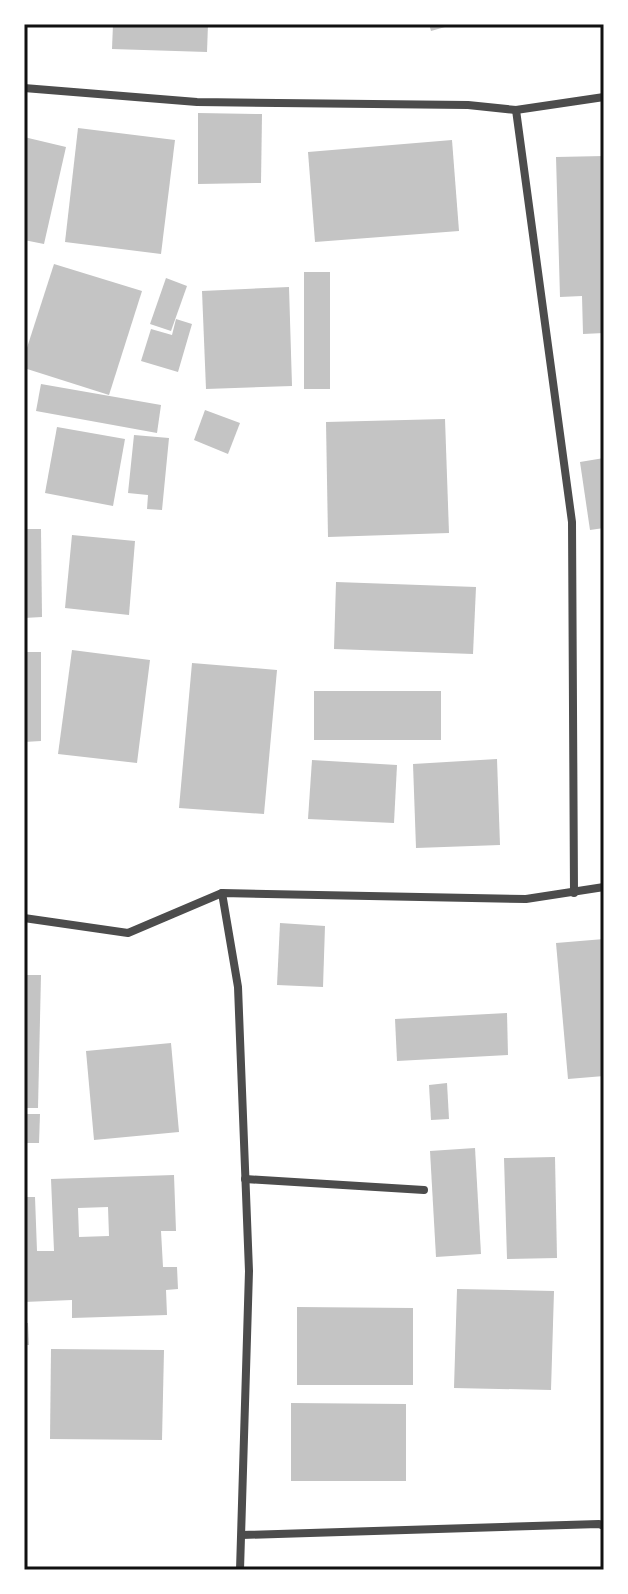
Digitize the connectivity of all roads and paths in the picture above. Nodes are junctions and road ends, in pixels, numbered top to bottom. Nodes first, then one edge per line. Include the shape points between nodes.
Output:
1 (24, 88) edge
2 (604, 97) edge
3 (516, 110) junction
4 (604, 887) edge
5 (222, 893) junction
6 (574, 893) junction
7 (24, 918) edge
8 (245, 1179) junction
9 (424, 1190) dead end
10 (604, 1526) edge
11 (242, 1535) junction
12 (240, 1570) edge

1 - 3 street via 197,102
2 - 3 street
3 - 6 street via 572,522
4 - 6 street
5 - 6 street via 526,899
5 - 7 street via 128,933
5 - 8 street via 238,987
8 - 9 street
8 - 11 street via 249,1271
10 - 11 street
11 - 12 street

